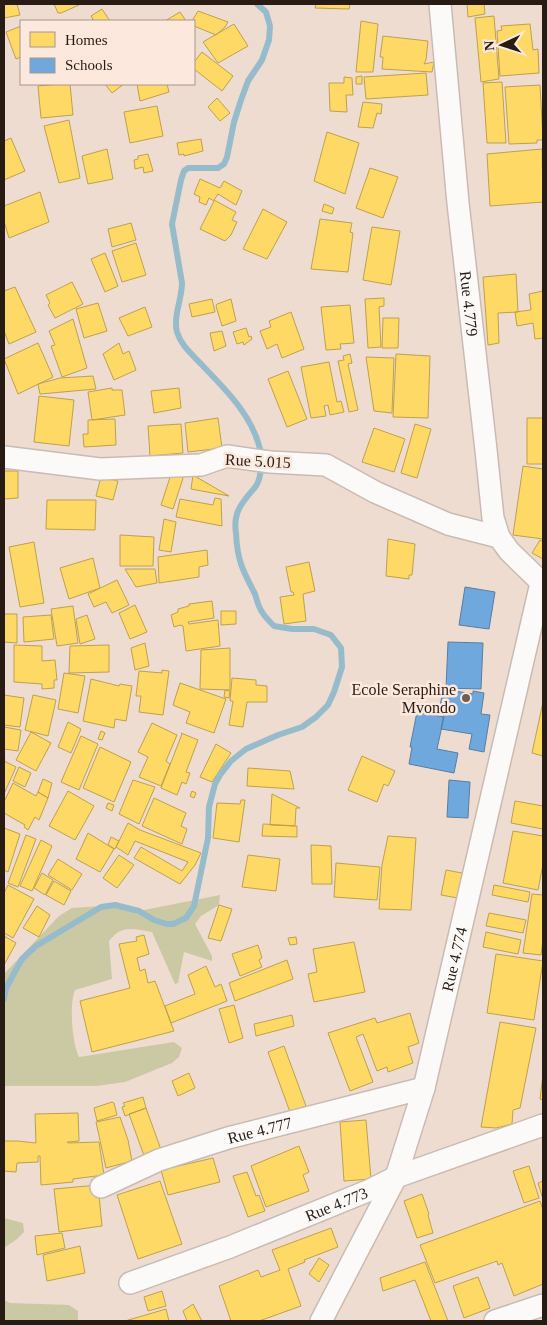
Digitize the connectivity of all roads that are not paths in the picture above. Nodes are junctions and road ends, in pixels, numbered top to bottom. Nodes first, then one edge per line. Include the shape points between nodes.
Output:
1 (440, 4) edge
2 (4, 457) edge
3 (498, 537) junction
4 (542, 583) edge
5 (424, 1088) junction
6 (543, 1125) edge
7 (396, 1177) junction
8 (101, 1187) dead end
9 (130, 1283) dead end
10 (543, 1305) edge
11 (321, 1321) edge
12 (495, 1321) edge

1 - 3 street, Rue 4.779 via 458,203 493,518
2 - 3 street, Rue 5.015 via 100,469 201,464 227,456 326,465 374,492 448,524
3 - 4 street, Rue 4.779
4 - 5 street, Rue 4.774
5 - 7 street, Rue 4.774
5 - 8 street, Rue 4.777 via 228,1138 159,1160
6 - 7 street, Rue 4.773
7 - 9 street, Rue 4.773 via 230,1247
7 - 11 street, Rue 4.774
10 - 12 street

